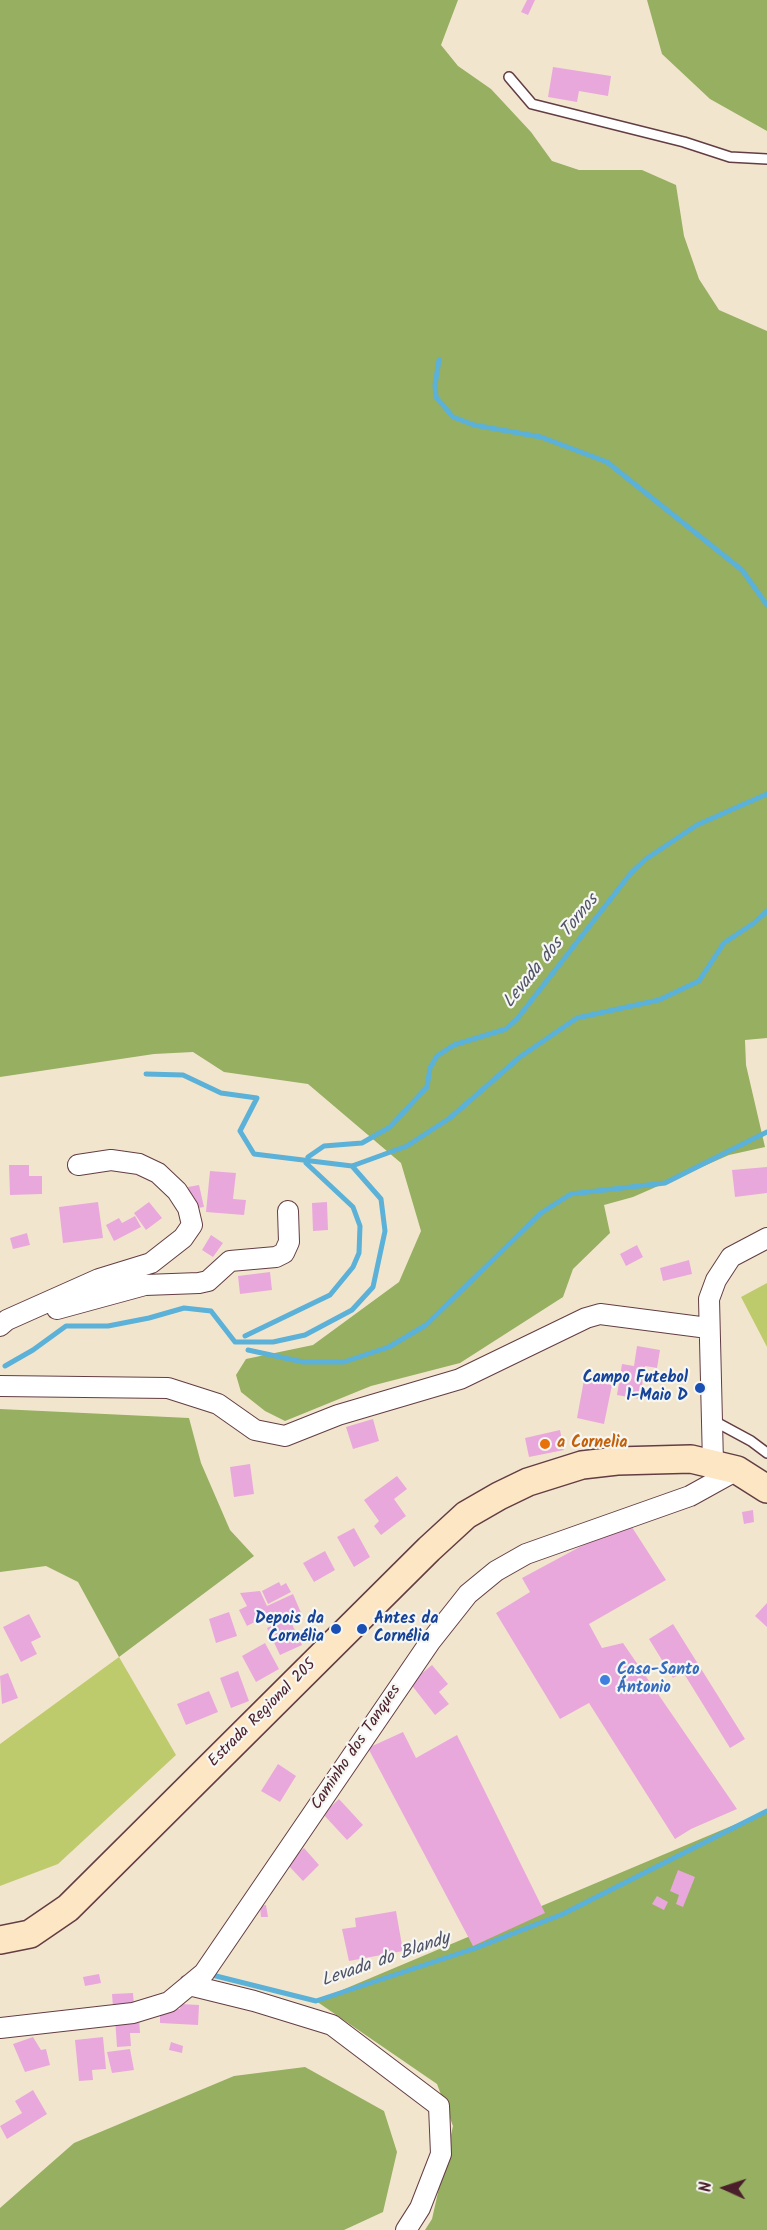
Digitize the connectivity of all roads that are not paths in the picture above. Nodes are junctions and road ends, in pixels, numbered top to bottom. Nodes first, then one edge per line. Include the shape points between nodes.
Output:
1 (509, 77) dead end
2 (767, 159) edge
3 (78, 1165) dead end
4 (288, 1211) dead end
5 (767, 1238) edge
6 (36, 1308) junction
7 (0, 1326) edge
8 (708, 1328) junction
9 (0, 1386) edge
10 (714, 1421) junction
11 (767, 1453) edge
12 (725, 1467) junction
13 (767, 1489) edge
14 (0, 1940) edge
15 (189, 1985) junction
16 (0, 2028) edge
17 (406, 2230) edge

1 - 2 lane via 532,104 730,157
3 - 6 street via 111,1160 139,1164 158,1173 177,1191 188,1208 192,1225 183,1238 151,1263 99,1280
4 - 6 street via 289,1242 284,1253 276,1257 230,1261 208,1281 199,1283 145,1285 66,1307
5 - 8 street via 731,1257 724,1266 709,1299
6 - 7 street
8 - 9 street via 600,1314 460,1379 338,1415 285,1436 255,1430 218,1404 168,1388
8 - 10 street
10 - 11 lane
10 - 12 street
12 - 13 main road, Estrada Regional 205
12 - 14 main road, Estrada Regional 205 via 691,1459 582,1465 528,1482 466,1515 68,1908 30,1934
12 - 15 street, Caminho dos Tanques via 690,1496 526,1554 496,1571 468,1594 430,1642 204,1973
15 - 16 street, Caminho dos Tanques via 169,2001 133,2013
15 - 17 street via 332,2025 439,2106 441,2154 420,2208

